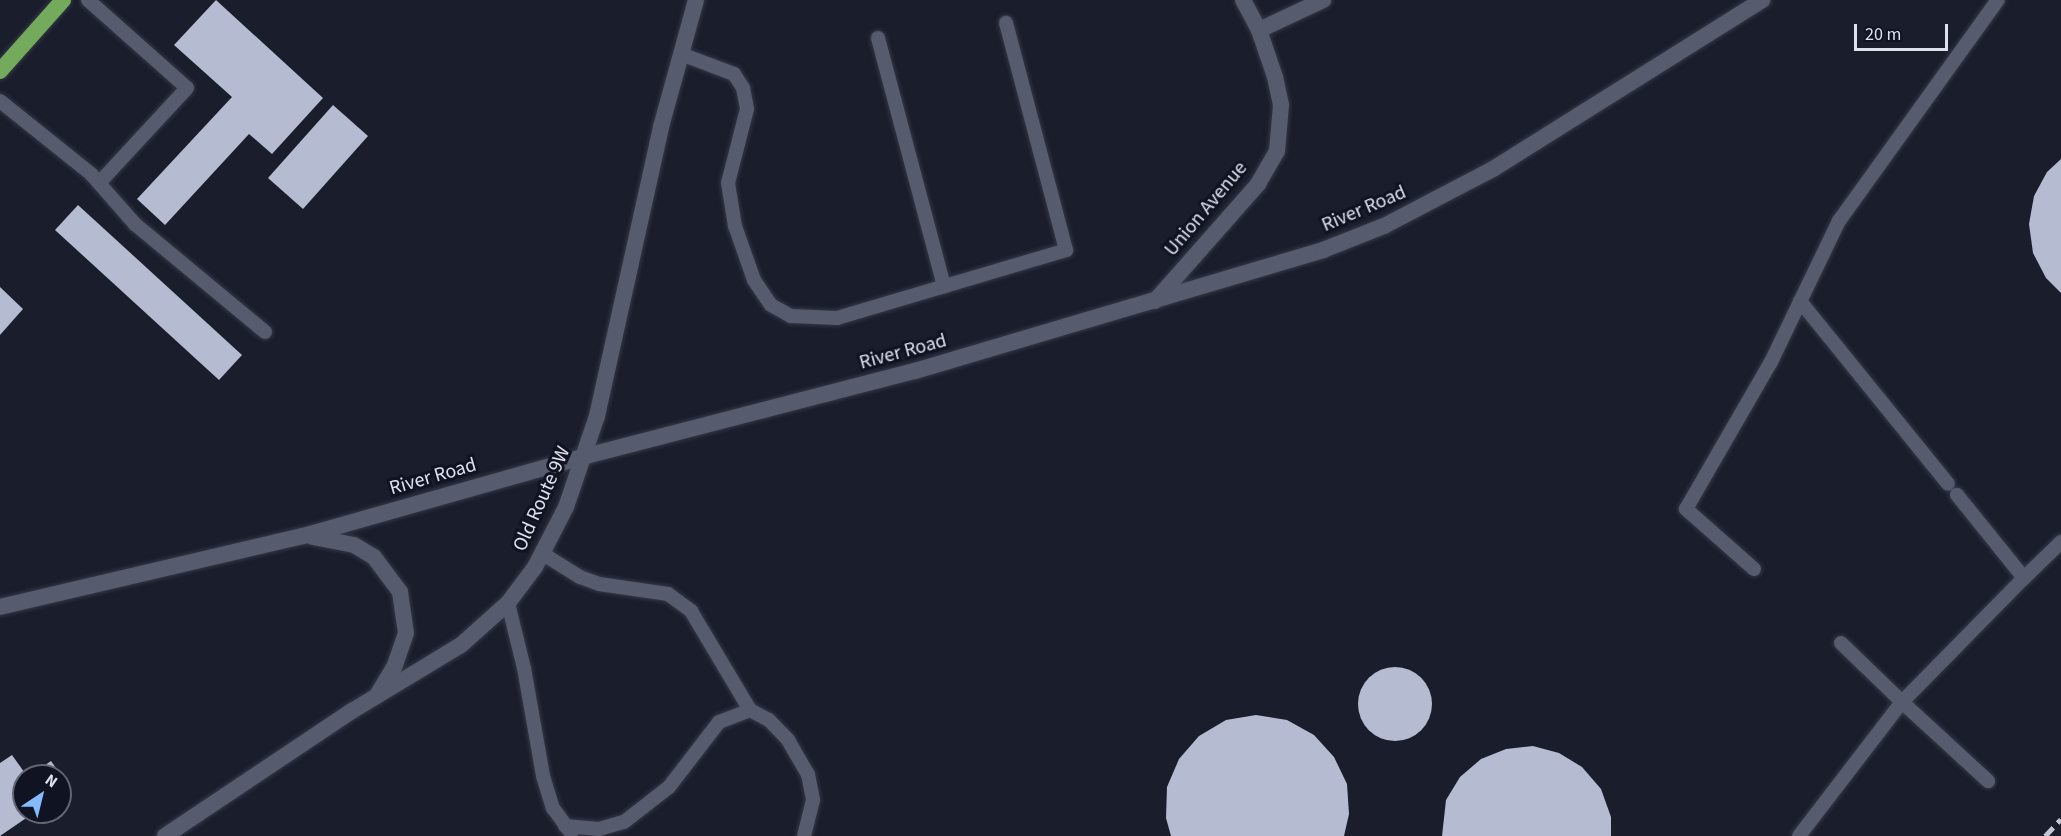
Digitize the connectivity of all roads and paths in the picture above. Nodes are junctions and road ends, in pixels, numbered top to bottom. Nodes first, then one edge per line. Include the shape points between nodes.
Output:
1 (63, 0) edge
2 (88, 0) edge
3 (696, 0) edge
4 (1243, 0) edge
5 (1323, 0) edge
6 (1762, 0) edge
7 (1998, 0) edge
8 (1006, 23) dead end
9 (1259, 30) junction
10 (878, 38) dead end
11 (681, 54) junction
12 (0, 71) edge
13 (0, 101) edge
14 (99, 183) junction
15 (944, 286) junction
16 (1800, 301) junction
17 (1155, 302) junction
18 (265, 332) dead end
19 (586, 456) junction
20 (1948, 484) dead end
21 (1957, 495) dead end
22 (303, 536) junction
23 (2061, 542) edge
24 (543, 554) junction
25 (1754, 569) dead end
26 (2024, 578) junction
27 (508, 603) junction
28 (0, 607) edge
29 (1841, 643) dead end
30 (376, 697) junction
31 (1902, 702) junction
32 (750, 710) junction
33 (1988, 781) dead end
34 (569, 831) edge
35 (165, 836) edge
36 (804, 836) edge
37 (1799, 836) edge

1 - 12 highway
2 - 14 lane via 187,88
3 - 11 street, Old Route 9W
4 - 9 street, Union Avenue
5 - 9 street
6 - 17 street, River Road via 1626,89 1439,199 1323,250
7 - 16 lane via 1839,221
8 - 15 lane via 1066,250
9 - 17 street, Union Avenue via 1281,105 1277,151 1258,184
10 - 15 lane
11 - 15 lane via 734,74 742,88 747,109 728,183 735,226 754,280 771,305 791,316 837,318
11 - 19 street, Old Route 9W
13 - 14 lane
14 - 18 lane via 135,224
16 - 20 lane
16 - 25 lane via 1771,362 1686,509
17 - 19 street, River Road via 915,371
19 - 22 street, River Road
19 - 24 street, Old Route 9W
21 - 26 lane
22 - 28 street, River Road
22 - 30 street via 354,545 374,557 400,592 406,633 394,667
23 - 26 lane
24 - 27 street, Old Route 9W
24 - 32 lane via 580,577 599,584 668,594 691,611
26 - 31 lane
27 - 30 street, Old Route 9W via 461,645
27 - 34 lane via 543,776 553,808
29 - 31 lane
30 - 35 street, Old Route 9W
31 - 33 lane
31 - 37 lane
32 - 34 lane via 719,722 669,787 624,822
32 - 36 lane via 769,720 788,740 808,774 813,800

